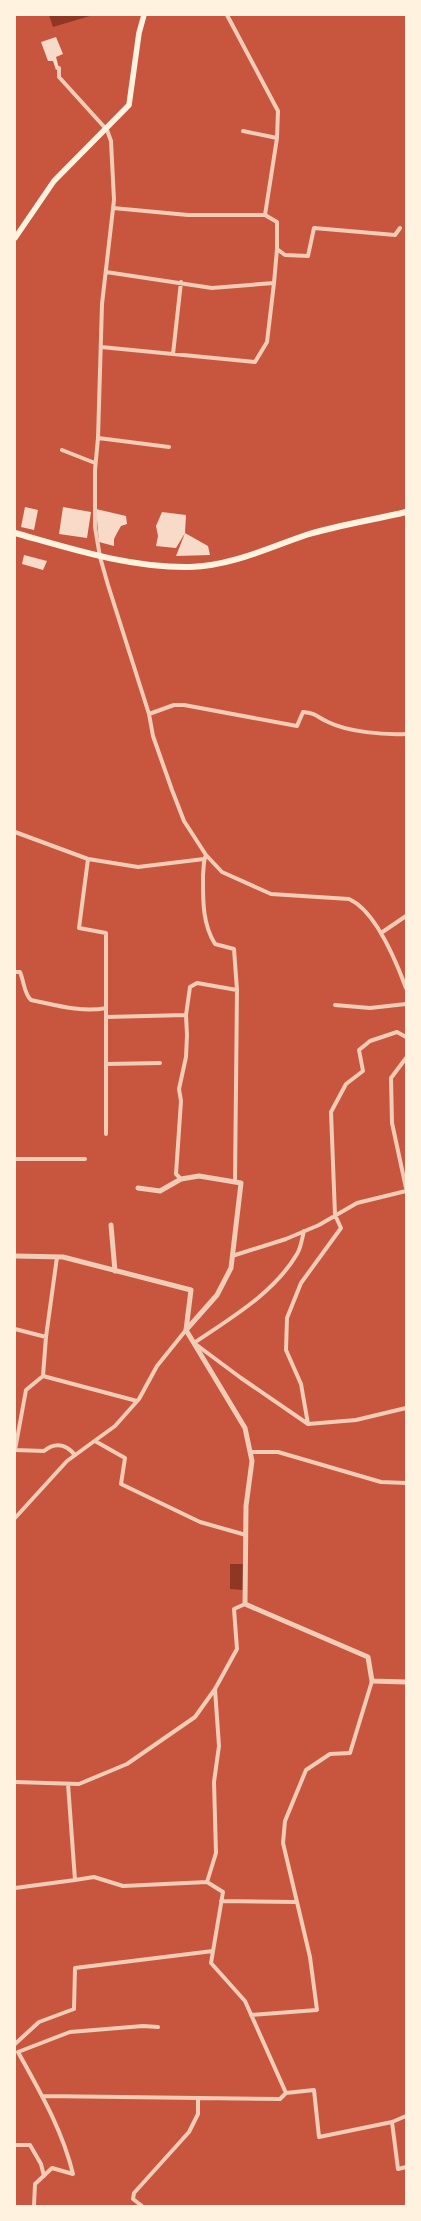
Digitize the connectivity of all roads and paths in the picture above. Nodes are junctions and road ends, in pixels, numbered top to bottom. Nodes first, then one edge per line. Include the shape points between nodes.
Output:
1 (144, 15) edge
2 (228, 15) edge
3 (59, 68) dead end
4 (107, 130) junction
5 (243, 131) dead end
6 (277, 138) junction
7 (112, 208) junction
8 (265, 215) junction
9 (400, 228) dead end
10 (15, 238) edge
11 (277, 248) junction
12 (106, 272) junction
13 (181, 282) junction
14 (274, 283) junction
15 (100, 347) junction
16 (173, 354) junction
17 (98, 438) junction
18 (169, 447) dead end
19 (62, 450) dead end
20 (96, 463) junction
21 (406, 512) edge
22 (15, 534) edge
23 (100, 557) junction
24 (149, 714) junction
25 (406, 734) edge
26 (15, 832) edge
27 (205, 857) junction
28 (88, 859) junction
29 (406, 916) edge
30 (381, 933) junction
31 (15, 972) edge
32 (406, 973) edge
33 (401, 975) junction
34 (406, 988) edge
35 (237, 990) junction
36 (406, 1004) edge
37 (335, 1005) dead end
38 (106, 1008) junction
39 (186, 1015) junction
40 (106, 1017) junction
41 (406, 1037) edge
42 (406, 1058) edge
43 (160, 1063) dead end
44 (106, 1064) junction
45 (106, 1134) dead end
46 (15, 1159) edge
47 (85, 1159) dead end
48 (181, 1179) junction
49 (235, 1182) junction
50 (138, 1188) dead end
51 (406, 1190) edge
52 (335, 1216) junction
53 (112, 1225) dead end
54 (304, 1231) junction
55 (15, 1256) edge
56 (232, 1256) junction
57 (57, 1257) junction
58 (115, 1271) junction
59 (15, 1329) edge
60 (186, 1330) junction
61 (46, 1337) junction
62 (194, 1343) junction
63 (43, 1376) junction
64 (137, 1401) junction
65 (406, 1408) edge
66 (308, 1424) junction
67 (95, 1441) junction
68 (250, 1452) junction
69 (75, 1455) junction
70 (406, 1483) edge
71 (15, 1518) edge
72 (246, 1535) junction
73 (245, 1604) junction
74 (372, 1681) junction
75 (406, 1682) edge
76 (215, 1690) junction
77 (15, 1782) edge
78 (68, 1784) junction
79 (74, 1880) junction
80 (207, 1882) junction
81 (15, 1888) edge
82 (221, 1901) junction
83 (297, 1902) junction
84 (213, 1952) junction
85 (251, 2015) junction
86 (158, 2027) dead end
87 (15, 2044) edge
88 (17, 2051) edge
89 (286, 2093) junction
90 (43, 2096) junction
91 (198, 2098) junction
92 (406, 2116) edge
93 (392, 2122) junction
94 (15, 2145) edge
95 (406, 2167) edge
96 (44, 2176) junction
97 (34, 2206) edge
98 (142, 2206) edge

1 - 4 main road via 129,105
2 - 6 street via 278,111
3 - 4 street via 59,77
4 - 7 street via 111,141
4 - 10 main road via 54,181
5 - 6 street
6 - 8 street
7 - 8 street via 188,215
7 - 12 street
8 - 11 street via 277,222
9 - 11 street via 395,235 314,228 308,256 285,255
11 - 14 street
12 - 13 street
12 - 15 street
13 - 14 street via 212,288
13 - 16 street
14 - 16 street via 267,342 255,362
15 - 16 street
15 - 17 street
17 - 18 street
17 - 20 street
19 - 20 street
20 - 23 street via 95,527
21 - 23 main road via 307,535 233,561 191,567 155,566
22 - 23 main road
23 - 24 street
24 - 25 street via 184,705 297,726 303,712 366,732
24 - 27 street via 153,736 184,821
26 - 28 street
27 - 28 street via 138,867
27 - 30 street via 222,872 271,894 349,898 357,902
27 - 35 street via 202,903 207,928 215,944 234,949
28 - 38 street via 79,928 106,933
29 - 30 street
30 - 33 street
31 - 38 street via 20,972 27,997 31,1000 67,1008
32 - 33 street
33 - 34 street
35 - 39 street via 198,983 190,987
35 - 49 street
36 - 37 street via 370,1008
38 - 40 street
39 - 40 street
39 - 48 street via 186,1057 179,1089 176,1174
40 - 44 street
41 - 52 street via 397,1032 370,1041 360,1050 363,1071 346,1084 330,1112
42 - 51 street via 391,1078 392,1123
43 - 44 street
44 - 45 street
46 - 47 street
48 - 49 street via 198,1176
48 - 50 street via 160,1191
49 - 56 street via 241,1183
51 - 52 street via 357,1203
52 - 54 street
52 - 66 street via 341,1228 301,1282 287,1318 286,1350 301,1384
53 - 58 street
54 - 56 street
54 - 62 street via 298,1252 278,1279 256,1299
55 - 57 street
56 - 60 street via 217,1295
57 - 58 street
57 - 61 street
58 - 60 street via 191,1290
59 - 61 street
60 - 62 street
60 - 64 street via 157,1366
61 - 63 street
62 - 66 street
62 - 68 street via 245,1428
63 - 64 street
63 - 69 street via 26,1390 15,1450 44,1451 59,1445 69,1448
64 - 67 street via 115,1426
65 - 66 street via 356,1420
67 - 69 street
67 - 72 street via 124,1458 121,1484 200,1522
68 - 70 street via 278,1452 381,1482
68 - 72 street
69 - 71 street
72 - 73 street
73 - 74 street via 368,1657
73 - 76 street via 234,1609 237,1649
74 - 75 street
74 - 83 street via 350,1753 330,1754 306,1770 285,1821 283,1843
76 - 78 street via 195,1717 127,1764 79,1784
76 - 80 street via 219,1746 214,1782 216,1852
77 - 78 street
78 - 79 street
79 - 80 street via 94,1877 124,1886
79 - 81 street
80 - 82 street via 223,1892
82 - 83 street
82 - 84 street
83 - 85 street via 310,1957 317,2010
84 - 85 street via 211,1962 245,2002
84 - 87 street via 75,1968 74,2009 39,2022
85 - 89 street
86 - 88 street via 70,2032
88 - 90 street
89 - 91 street via 280,2099
89 - 93 street via 314,2090 319,2137
90 - 91 street
90 - 96 street via 66,2146 73,2174 52,2168
91 - 98 street via 198,2114 189,2132 134,2193 133,2199
92 - 93 street
93 - 95 street via 398,2169
94 - 96 street via 30,2145
96 - 97 street via 35,2184

